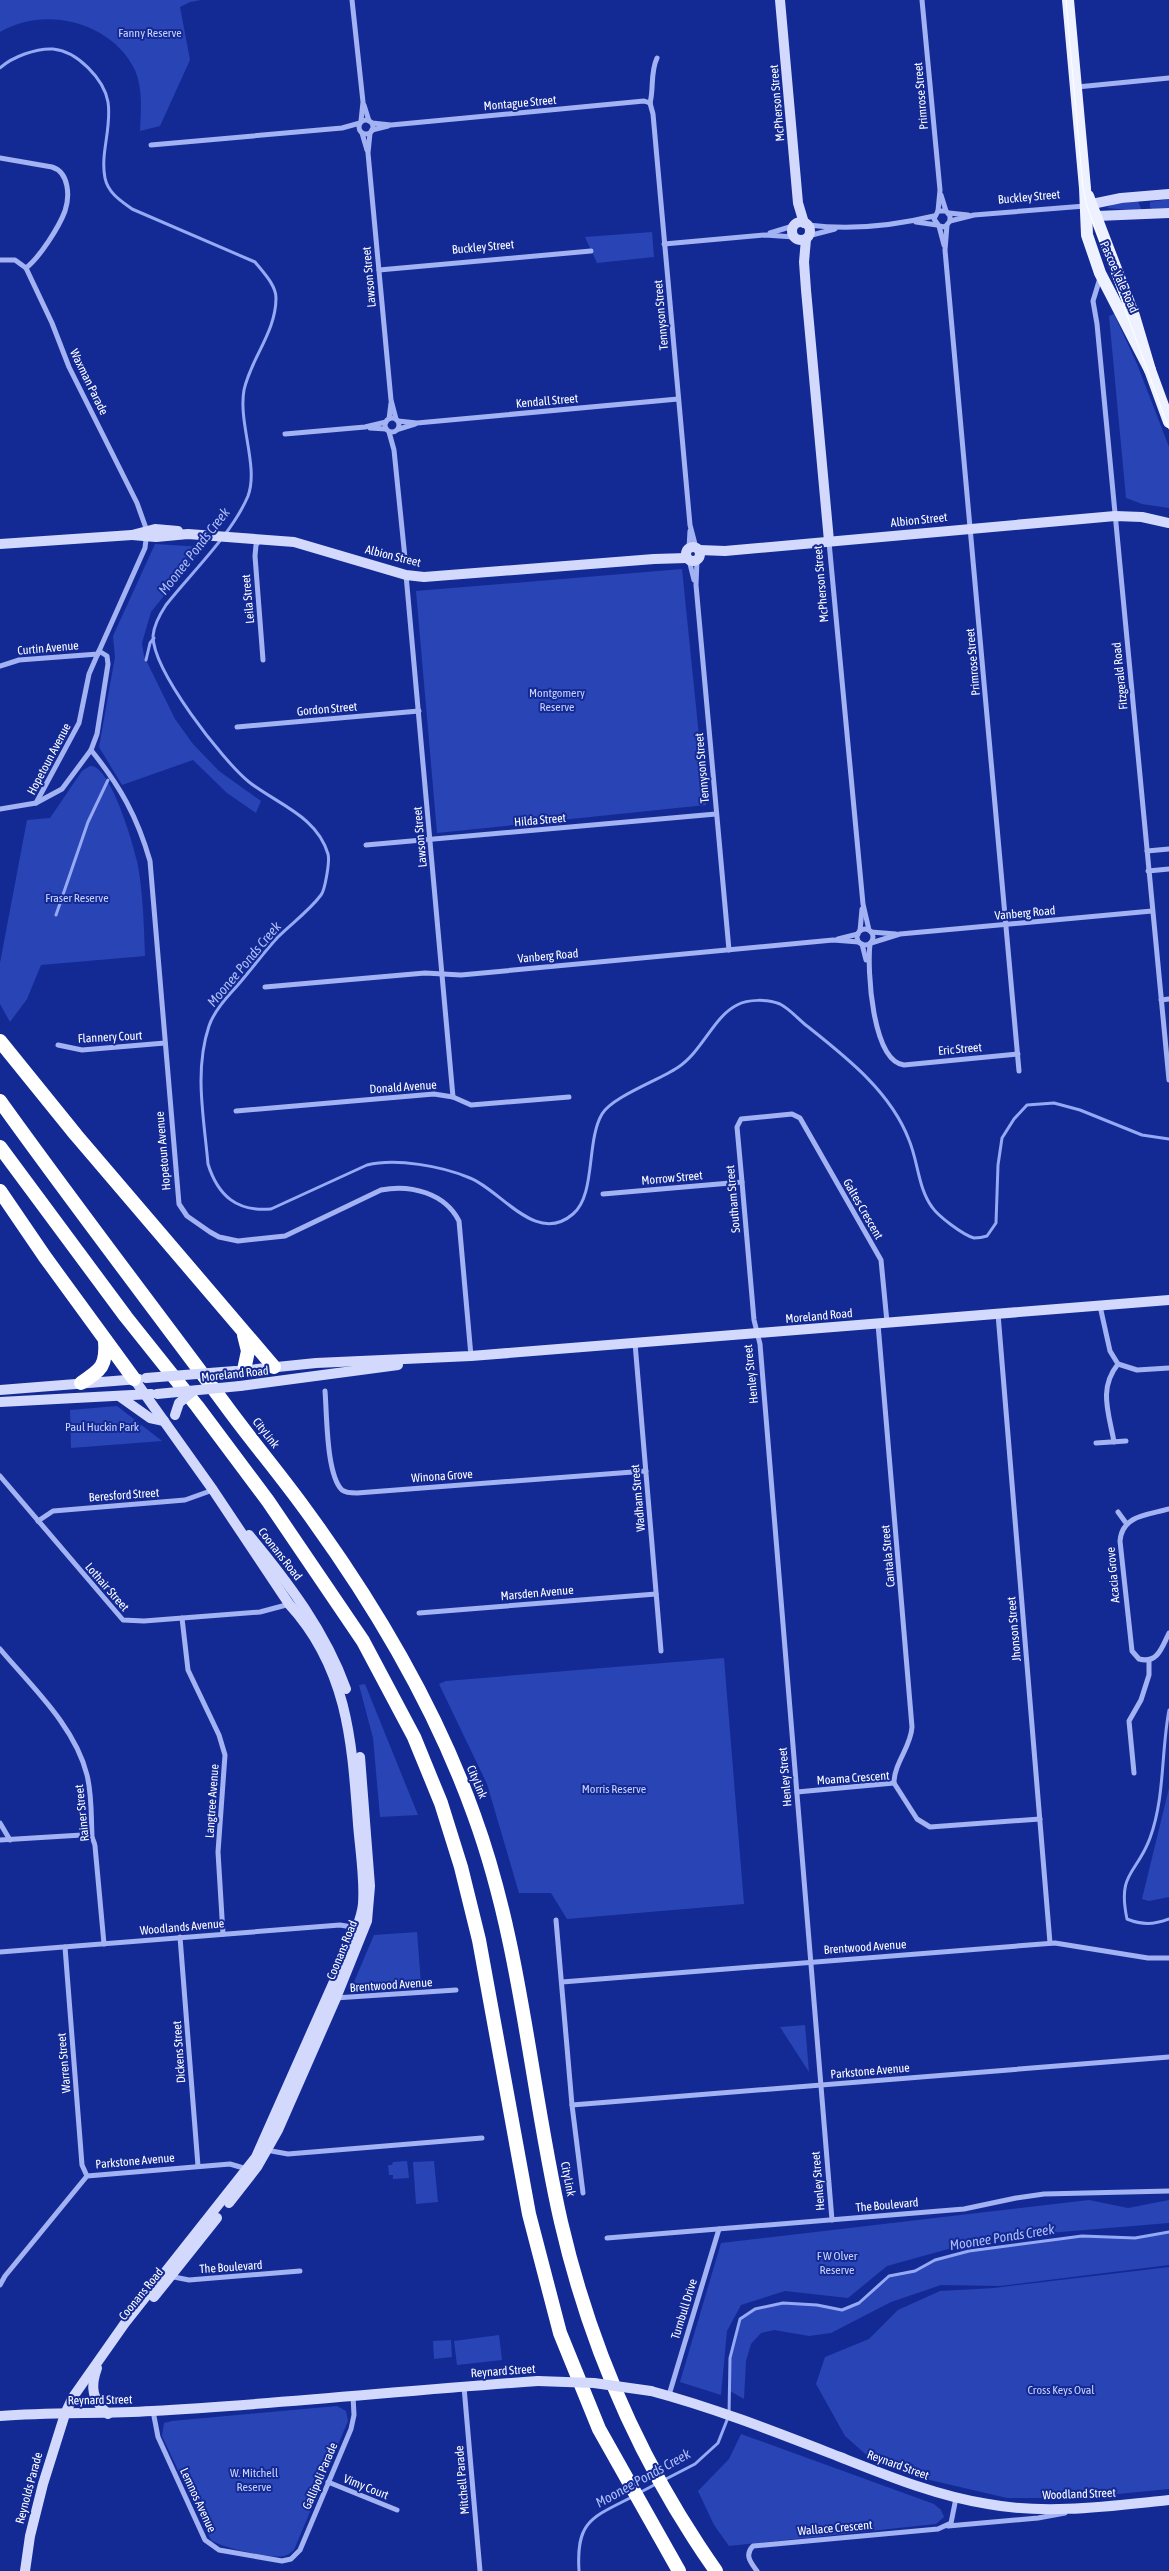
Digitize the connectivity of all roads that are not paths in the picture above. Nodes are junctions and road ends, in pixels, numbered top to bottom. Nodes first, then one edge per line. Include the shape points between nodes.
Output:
1 (780, 0) edge
2 (922, 0) edge
3 (1068, 0) edge
4 (354, 2) edge
5 (657, 58) dead end
6 (1169, 78) edge
7 (1076, 87) junction
8 (363, 102) junction
9 (650, 104) junction
10 (360, 122) junction
11 (370, 122) junction
12 (391, 125) junction
13 (342, 128) junction
14 (360, 132) junction
15 (371, 132) junction
16 (150, 145) dead end
17 (368, 153) junction
18 (0, 158) edge
19 (940, 190) junction
20 (1169, 194) edge
21 (1143, 197) junction
22 (1089, 205) junction
23 (938, 211) junction
24 (947, 212) junction
25 (1169, 213) edge
26 (974, 215) junction
27 (1149, 215) junction
28 (934, 216) junction
29 (1097, 216) junction
30 (911, 222) junction
31 (949, 223) junction
32 (938, 226) junction
33 (837, 228) junction
34 (801, 231) junction
35 (765, 235) junction
36 (664, 244) junction
37 (945, 250) junction
38 (590, 251) dead end
39 (0, 260) edge
40 (26, 268) junction
41 (379, 270) junction
42 (1100, 273) junction
43 (1150, 370) junction
44 (678, 399) junction
45 (391, 400) junction
46 (388, 420) junction
47 (397, 420) junction
48 (1169, 422) edge
49 (417, 423) junction
50 (365, 427) junction
51 (398, 430) junction
52 (388, 431) junction
53 (285, 434) dead end
54 (394, 450) junction
55 (1116, 516) junction
56 (1169, 523) edge
57 (970, 528) junction
58 (147, 534) junction
59 (261, 538) junction
60 (829, 541) junction
61 (0, 544) edge
62 (693, 554) junction
63 (404, 558) dead end
64 (406, 575) junction
65 (98, 652) junction
66 (263, 660) dead end
67 (0, 666) edge
68 (419, 711) junction
69 (237, 727) dead end
70 (91, 750) junction
71 (36, 803) junction
72 (0, 809) edge
73 (716, 814) junction
74 (430, 840) junction
75 (366, 845) dead end
76 (1169, 849) edge
77 (1147, 851) junction
78 (1169, 869) edge
79 (1148, 871) junction
80 (862, 904) junction
81 (1152, 911) junction
82 (1007, 924) junction
83 (870, 931) junction
84 (859, 932) junction
85 (900, 934) junction
86 (833, 940) junction
87 (860, 943) junction
88 (870, 943) junction
89 (729, 950) junction
90 (868, 966) junction
91 (443, 974) junction
92 (265, 987) dead end
93 (1169, 999) edge
94 (1160, 1000) junction
95 (0, 1041) edge
96 (165, 1044) junction
97 (58, 1045) dead end
98 (1018, 1054) junction
99 (1020, 1071) dead end
100 (1169, 1079) edge
101 (453, 1097) junction
102 (569, 1097) dead end
103 (0, 1101) edge
104 (236, 1111) dead end
105 (796, 1115) joint
106 (0, 1147) edge
107 (742, 1182) junction
108 (0, 1191) edge
109 (603, 1194) dead end
110 (1169, 1300) edge
111 (1100, 1306) junction
112 (998, 1314) junction
113 (233, 1320) junction
114 (882, 1323) junction
115 (756, 1333) junction
116 (105, 1340) junction
117 (635, 1343) junction
118 (471, 1356) junction
119 (1118, 1364) junction
120 (274, 1367) junction
121 (1169, 1368) edge
122 (239, 1376) junction
123 (140, 1379) junction
124 (81, 1383) junction
125 (0, 1390) edge
126 (193, 1391) junction
127 (326, 1391) dead end
128 (146, 1395) junction
129 (119, 1396) junction
130 (0, 1402) edge
131 (164, 1421) junction
132 (174, 1435) junction
133 (1126, 1441) dead end
134 (1114, 1442) junction
135 (1096, 1444) dead end
136 (646, 1471) junction
137 (0, 1476) edge
138 (212, 1490) junction
139 (1169, 1509) edge
140 (1118, 1512) dead end
141 (38, 1522) junction
142 (1126, 1523) junction
143 (656, 1594) junction
144 (294, 1602) junction
145 (419, 1613) dead end
146 (182, 1618) junction
147 (1169, 1633) edge
148 (0, 1649) edge
149 (661, 1651) dead end
150 (1149, 1660) junction
151 (1134, 1773) dead end
152 (894, 1783) junction
153 (796, 1792) junction
154 (1040, 1819) junction
155 (0, 1823) edge
156 (92, 1838) junction
157 (0, 1840) edge
158 (10, 1840) junction
159 (556, 1920) dead end
160 (361, 1929) junction
161 (223, 1934) junction
162 (180, 1938) junction
163 (1050, 1943) junction
164 (104, 1944) junction
165 (65, 1947) junction
166 (0, 1952) edge
167 (1169, 1958) edge
168 (811, 1961) junction
169 (562, 1982) junction
170 (456, 1990) dead end
171 (331, 1996) junction
172 (1169, 2058) edge
173 (821, 2085) junction
174 (572, 2105) junction
175 (482, 2138) dead end
176 (264, 2149) junction
177 (198, 2166) junction
178 (250, 2171) junction
179 (87, 2176) junction
180 (1169, 2191) edge
181 (583, 2193) dead end
182 (832, 2220) junction
183 (719, 2229) junction
184 (607, 2238) dead end
185 (300, 2271) dead end
186 (167, 2275) junction
187 (2, 2278) edge
188 (0, 2285) edge
189 (100, 2359) junction
190 (464, 2387) junction
191 (353, 2396) junction
192 (669, 2396) junction
193 (153, 2411) junction
194 (65, 2414) junction
195 (108, 2414) junction
196 (0, 2416) edge
197 (328, 2482) junction
198 (956, 2498) junction
199 (1169, 2500) edge
200 (990, 2505) joint
201 (1100, 2506) junction
202 (396, 2510) dead end
203 (948, 2526) junction
204 (292, 2559) joint
205 (26, 2571) edge
206 (480, 2571) edge
207 (678, 2571) edge
208 (716, 2571) edge
209 (757, 2571) edge

1 - 34 street, McPherson Street
2 - 19 street, Primrose Street
3 - 7 main road, Pascoe Vale Road
4 - 8 street
5 - 9 street, Tennyson Street via 652,73
6 - 7 street
7 - 22 main road, Pascoe Vale Road
8 - 10 street
8 - 11 street
9 - 12 street, Montague Street via 644,101
9 - 36 street, Tennyson Street
10 - 11 street
10 - 13 street
10 - 14 street
11 - 12 street, Montague Street
11 - 15 street, Lawson Street
12 - 15 street, Montague Street
13 - 14 street
13 - 16 street
14 - 15 street, Montague Street
14 - 17 street, Lawson Street
15 - 17 street, Lawson Street
17 - 41 street, Lawson Street
18 - 40 street via 52,167 66,178 66,210 40,254
19 - 23 street, Primrose Street
19 - 24 street, Primrose Street
20 - 21 street, Buckley Street
21 - 22 street, Buckley Street
21 - 27 street
22 - 26 street, Buckley Street
22 - 29 main road via 1091,214
22 - 42 main road, Pascoe Vale Road via 1087,235
23 - 24 street, Buckley Street
23 - 28 street
24 - 26 street, Buckley Street
24 - 31 street, Primrose Street
25 - 27 street
26 - 31 street, Buckley Street
27 - 29 street
28 - 30 street
28 - 32 street, Primrose Street
29 - 43 main road, Pascoe Vale Road
30 - 32 street
30 - 33 street
31 - 32 street, Buckley Street
31 - 37 street, Primrose Street
32 - 37 street, Primrose Street
33 - 34 street
33 - 34 street
34 - 35 street
34 - 35 street
34 - 60 street, McPherson Street
35 - 36 street
36 - 44 street, Tennyson Street
37 - 57 street, Primrose Street
38 - 41 street, Buckley Street
39 - 40 street via 15,260
40 - 58 street, Waxman Parade via 52,322 68,367 137,503
41 - 45 street, Lawson Street
42 - 43 main road, Pascoe Vale Road
42 - 55 street, Fitzgerald Road via 1094,308
43 - 48 main road, Pascoe Vale Road
44 - 49 street, Kendall Street
44 - 62 street, Tennyson Street
45 - 46 street, Lawson Street
45 - 47 street, Lawson Street
46 - 47 street, Kendall Street
46 - 50 street
46 - 52 street, Lawson Street
47 - 49 street, Kendall Street
47 - 51 street, Lawson Street
49 - 51 street, Kendall Street
50 - 52 street
50 - 53 street
51 - 52 street, Kendall Street
51 - 54 street
52 - 54 street
54 - 63 street
55 - 56 street, Albion Street
55 - 57 street, Albion Street
55 - 77 street, Fitzgerald Road
57 - 60 street, Albion Street
57 - 82 street, Primrose Street
58 - 59 street, Albion Street via 163,529
58 - 61 street, Albion Street
58 - 65 street, Hopetoun Avenue via 145,548
59 - 64 street, Albion Street via 311,546
59 - 66 street, Leila Street via 254,556
60 - 62 street, Albion Street
60 - 80 street, McPherson Street
62 - 64 street, Albion Street via 527,570
62 - 73 street, Tennyson Street
64 - 68 street, Lawson Street
65 - 67 street, Curtin Avenue via 18,660
65 - 70 street, Hopetoun Avenue via 107,656 108,664 97,734
65 - 71 street, Hopetoun Avenue via 89,674 79,723
68 - 69 street, Gordon Street
68 - 74 street, Lawson Street
70 - 71 street, Hopetoun Avenue via 62,789
70 - 96 street, Hopetoun Avenue via 119,787 139,826 150,861
71 - 72 street
73 - 74 street, Hilda Street
73 - 89 street, Tennyson Street
74 - 75 street, Hilda Street
74 - 91 street, Lawson Street
76 - 77 street
77 - 79 street, Fitzgerald Road
78 - 79 street
79 - 81 street, Fitzgerald Road
80 - 83 street, McPherson Street
80 - 84 street, McPherson Street
81 - 82 street, Vanberg Road
81 - 94 street, Fitzgerald Road
82 - 85 street, Vanberg Road
82 - 98 street, Primrose Street
83 - 84 street, Vanberg Road
83 - 85 street, Vanberg Road
83 - 88 street, McPherson Street via 873,936
84 - 86 street, Vanberg Road
84 - 87 street, McPherson Street
85 - 88 street, Vanberg Road
86 - 87 street, Vanberg Road
86 - 89 street, Vanberg Road
87 - 88 street, Vanberg Road
87 - 90 street
88 - 90 street
89 - 91 street, Vanberg Road via 461,975
90 - 98 street, Eric Street via 873,1009 888,1054 895,1062 904,1065
91 - 92 street, Vanberg Road
91 - 101 street, Lawson Street
93 - 94 street
94 - 100 street, Fitzgerald Road
95 - 113 highway
96 - 97 street, Flannery Court via 82,1050
96 - 118 street, Hopetoun Avenue via 177,1197 187,1216 228,1240 274,1238 296,1231 381,1190 434,1195 449,1204 459,1221
98 - 99 street, Primrose Street
101 - 102 street, Donald Avenue via 471,1105
101 - 104 street, Donald Avenue via 434,1094
103 - 208 highway, CityLink via 306,1510 387,1635 420,1693 473,1814 506,1923 561,2222 590,2324 652,2467
105 - 107 street, Southam Street via 744,1117 739,1121
105 - 114 street, Galtes Crescent via 881,1260
106 - 207 highway via 268,1501 363,1641 414,1737 442,1803 479,1940 529,2214 560,2333 599,2429
107 - 109 street, Morrow Street
107 - 115 street, Southam Street
108 - 116 highway
110 - 111 street, Moreland Road
111 - 112 street, Moreland Road
111 - 119 street via 1110,1351
112 - 114 street, Moreland Road
112 - 154 street, Jhonson Street
113 - 120 highway
113 - 122 highway via 244,1335 248,1351
114 - 115 street, Moreland Road
114 - 152 street, Cantala Street via 912,1727
115 - 117 street, Moreland Road
115 - 153 street, Henley Street via 760,1344
116 - 123 highway
116 - 124 highway via 102,1366
117 - 118 street, Moreland Road
117 - 136 street, Wadham Street
118 - 120 street, Moreland Road
118 - 122 street, Moreland Road
119 - 121 street via 1130,1370
119 - 134 street via 1106,1388
120 - 122 street, Moreland Road
122 - 123 street, Moreland Road, bridge
122 - 126 street, Moreland Road, bridge via 219,1389
123 - 124 street, Moreland Road
123 - 128 street, Coonans Road
124 - 125 street, Moreland Road
126 - 128 street, Moreland Road, bridge
126 - 132 street, bridge via 179,1403
127 - 136 street, Winona Grove via 332,1466 339,1486 346,1492
128 - 129 street, Moreland Road
128 - 131 street, Coonans Road
129 - 130 street, Moreland Road
129 - 131 street via 150,1418
131 - 132 street, Coonans Road
132 - 138 street, Coonans Road
133 - 134 street
134 - 135 street
136 - 143 street, Wadham Street
137 - 141 street, Lothair Street
138 - 141 street, Beresford Street via 185,1500 53,1511
138 - 144 street, Coonans Road
139 - 142 street
140 - 142 street
141 - 146 street, Lothair Street via 123,1620
142 - 150 street, Acacia Grove via 1120,1541 1130,1647 1136,1658
143 - 145 street, Marsden Avenue
143 - 149 street, Wadham Street
144 - 146 street, Lothair Street via 260,1612
144 - 160 street, Coonans Road via 331,1652 354,1716 370,1886 369,1911
146 - 161 street, Langtree Avenue via 188,1670 225,1755 218,1852
147 - 150 street via 1159,1654
148 - 156 street, Rainer Street via 61,1723 81,1755 91,1792
150 - 151 street via 1149,1674 1129,1721
152 - 153 street, Moama Crescent
152 - 154 street, Moama Crescent via 917,1819 930,1826
153 - 168 street, Henley Street
154 - 163 street, Jhonson Street
155 - 158 street
156 - 158 street via 82,1835
156 - 164 street, Rainer Street
157 - 158 street
159 - 169 street
160 - 161 street, Woodlands Avenue via 340,1925
160 - 171 street, Coonans Road
161 - 162 street, Woodlands Avenue
162 - 164 street, Woodlands Avenue
162 - 177 street, Dickens Street
163 - 167 street, Brentwood Avenue via 1148,1958
163 - 168 street, Brentwood Avenue
164 - 165 street, Woodlands Avenue
165 - 166 street, Woodlands Avenue
165 - 179 street, Warren Street via 82,2166
168 - 169 street, Brentwood Avenue
168 - 173 street, Henley Street
169 - 174 street
170 - 171 street, Brentwood Avenue
171 - 176 street, Coonans Road
172 - 173 street, Parkstone Avenue
173 - 174 street, Parkstone Avenue
173 - 182 street, Henley Street
174 - 181 street
175 - 176 street via 288,2154
176 - 178 street, Coonans Road
177 - 178 street, Parkstone Avenue via 230,2164
177 - 179 street, Parkstone Avenue
178 - 186 street, Coonans Road
179 - 187 street, Parkstone Avenue
180 - 182 street, The Boulevard via 1044,2194 964,2209
182 - 183 street, The Boulevard
183 - 184 street, The Boulevard
183 - 192 street, Turnbull Drive
185 - 186 street, The Boulevard via 189,2280
186 - 189 street, Coonans Road via 131,2327
187 - 188 street, Parkstone Avenue
189 - 194 street, Coonans Road via 79,2387
189 - 195 street via 93,2392 97,2403
190 - 191 street, Reynard Street
190 - 192 street, Reynard Street, bridge via 538,2381 594,2383 651,2390
190 - 206 street, Mitchell Parade
191 - 193 street, Reynard Street
191 - 197 street, Gallipoli Parade via 351,2429
192 - 198 street, Reynard Street
193 - 195 street, Reynard Street
193 - 204 street, Lemnos Avenue via 158,2438 209,2544 218,2550 277,2561
194 - 195 street, Reynard Street
194 - 196 street, Reynard Street via 46,2412
194 - 205 street, Reynolds Parade via 35,2514
197 - 202 street, Vimy Court
197 - 204 street, Gallipoli Parade via 300,2550
198 - 200 street, Reynard Street
198 - 203 street via 954,2516
199 - 201 street, Woodland Street
200 - 201 street, Woodland Street via 1041,2508
201 - 203 street, Wallace Crescent via 1038,2518
203 - 209 street, Wallace Crescent via 757,2545 750,2548 748,2554

